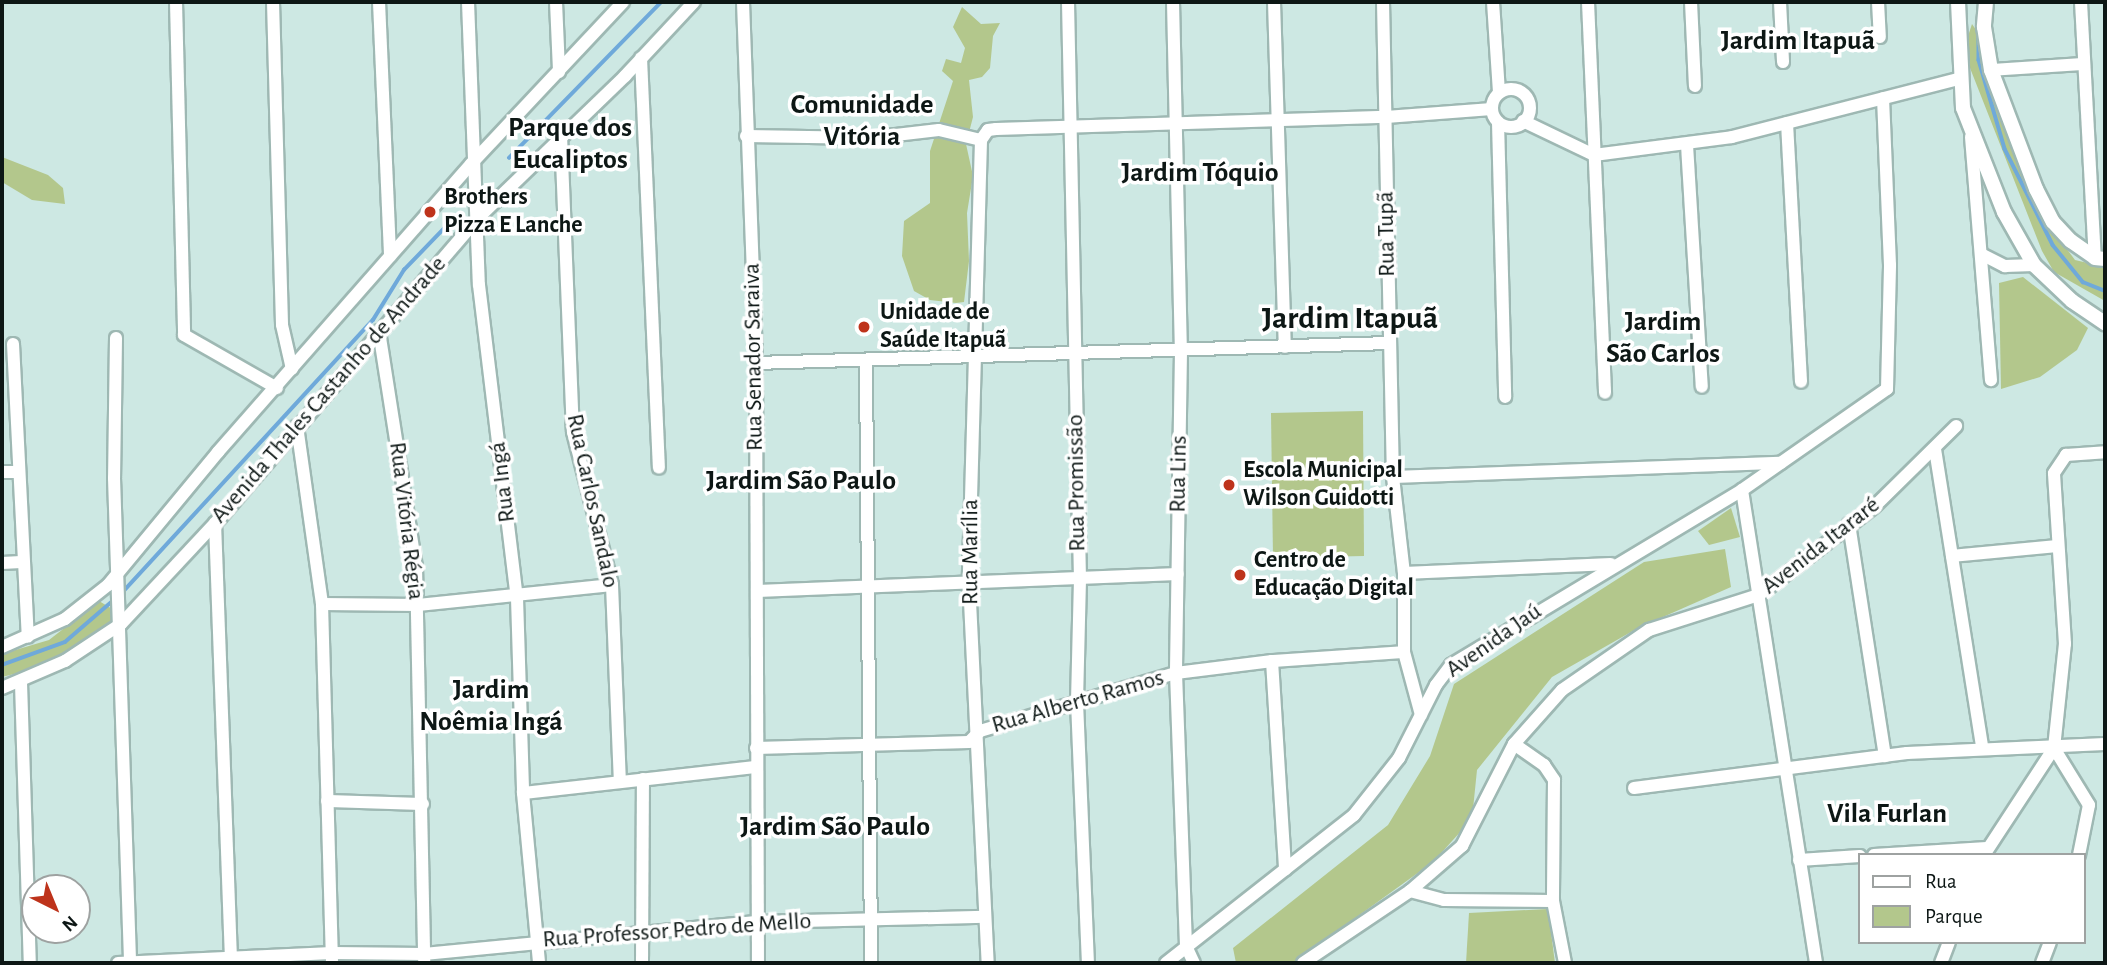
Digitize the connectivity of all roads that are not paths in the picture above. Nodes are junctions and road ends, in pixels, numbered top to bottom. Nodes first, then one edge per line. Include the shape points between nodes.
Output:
1 (176, 2) edge
2 (273, 2) edge
3 (379, 2) edge
4 (468, 2) edge
5 (556, 2) edge
6 (622, 2) edge
7 (694, 2) edge
8 (743, 2) edge
9 (1069, 2) edge
10 (1173, 2) edge
11 (1274, 2) edge
12 (1383, 2) edge
13 (1493, 2) edge
14 (1588, 2) edge
15 (1691, 2) edge
16 (1780, 2) edge
17 (1878, 2) edge
18 (1958, 2) edge
19 (1986, 2) edge
20 (2081, 2) edge
21 (1880, 37) dead end
22 (641, 58) junction
23 (1783, 62) dead end
24 (2084, 64) junction
25 (1991, 70) junction
26 (559, 72) junction
27 (1961, 79) junction
28 (1695, 86) dead end
29 (1499, 93) junction
30 (1883, 98) junction
31 (1492, 109) junction
32 (1386, 117) junction
33 (1174, 121) junction
34 (1278, 121) junction
35 (1523, 121) junction
36 (1499, 122) junction
37 (1787, 123) junction
38 (1068, 127) junction
39 (1970, 130) junction
40 (561, 135) junction
41 (746, 136) junction
42 (981, 140) junction
43 (1687, 145) junction
44 (1594, 155) junction
45 (471, 164) junction
46 (477, 219) junction
47 (1983, 255) junction
48 (390, 256) junction
49 (2100, 258) edge
50 (2034, 265) junction
51 (2105, 323) edge
52 (379, 331) junction
53 (116, 338) dead end
54 (1389, 343) junction
55 (13, 344) dead end
56 (1285, 347) junction
57 (1181, 351) junction
58 (974, 354) junction
59 (1074, 354) junction
60 (866, 360) junction
61 (756, 363) junction
62 (292, 369) junction
63 (1991, 380) dead end
64 (1801, 382) dead end
65 (1702, 387) dead end
66 (277, 388) junction
67 (1605, 393) dead end
68 (1505, 397) dead end
69 (297, 426) junction
70 (1956, 426) dead end
71 (1935, 449) junction
72 (2105, 452) edge
73 (1781, 463) junction
74 (659, 468) dead end
75 (2, 472) edge
76 (17, 472) junction
77 (1394, 477) junction
78 (1742, 490) junction
79 (215, 523) junction
80 (1849, 524) junction
81 (2057, 545) junction
82 (1952, 556) junction
83 (21, 562) junction
84 (2, 563) edge
85 (1614, 563) junction
86 (1404, 573) junction
87 (118, 574) junction
88 (1178, 574) junction
89 (1080, 579) junction
90 (969, 581) junction
91 (870, 583) junction
92 (612, 584) junction
93 (757, 591) junction
94 (1759, 595) junction
95 (517, 598) junction
96 (322, 604) junction
97 (418, 605) junction
98 (121, 624) junction
99 (28, 637) junction
100 (2, 647) edge
101 (1404, 652) junction
102 (1272, 661) junction
103 (1176, 673) junction
104 (22, 683) junction
105 (2, 688) edge
106 (1077, 702) junction
107 (1421, 715) junction
108 (980, 731) junction
109 (1514, 744) junction
110 (2105, 744) edge
111 (870, 745) junction
112 (1982, 747) junction
113 (756, 748) junction
114 (2054, 748) junction
115 (1885, 756) junction
116 (1786, 765) junction
117 (754, 767) junction
118 (643, 779) junction
119 (620, 782) junction
120 (1634, 788) dead end
121 (523, 793) junction
122 (327, 802) junction
123 (423, 804) junction
124 (1985, 851) edge
125 (1930, 853) edge
126 (2079, 853) edge
127 (1858, 856) edge
128 (1799, 860) junction
129 (1284, 870) junction
130 (1410, 891) junction
131 (1553, 901) junction
132 (985, 917) junction
133 (871, 918) junction
134 (758, 922) junction
135 (642, 933) junction
136 (538, 941) junction
137 (1948, 944) edge
138 (2049, 944) edge
139 (1186, 946) junction
140 (332, 958) edge
141 (231, 959) junction
142 (424, 959) edge
143 (30, 963) edge
144 (118, 963) edge
145 (130, 963) edge
146 (165, 963) edge
147 (538, 963) edge
148 (642, 963) edge
149 (758, 963) edge
150 (871, 963) edge
151 (988, 963) edge
152 (1088, 963) edge
153 (1166, 963) edge
154 (1194, 963) edge
155 (1303, 963) edge
156 (1565, 963) edge
157 (1816, 963) edge
158 (1941, 963) edge
159 (2042, 963) edge

1 - 66 street via 184,335
2 - 62 street via 282,325
3 - 48 street
4 - 45 street, Rua Ingá
5 - 26 street
6 - 26 street, Avenida Thales Castanho de Andrade
7 - 22 street, Avenida Thales Castanho de Andrade
8 - 41 street, Rua Senador Saraiva
9 - 38 street, Rua Promissão
10 - 33 street, Rua Lins
11 - 34 street
12 - 32 street, Rua Tupã
13 - 29 street
14 - 44 street
15 - 28 street
16 - 23 street
17 - 21 street
18 - 27 street
19 - 25 street via 1984,27
20 - 24 street
22 - 40 street, Avenida Thales Castanho de Andrade
22 - 74 street
24 - 25 street
24 - 49 street
25 - 49 street via 2053,222 2079,249
26 - 45 street, Avenida Thales Castanho de Andrade
27 - 30 street
27 - 39 street
29 - 31 street
29 - 35 street via 1515,89 1525,96 1530,107
30 - 37 street
30 - 73 street, Avenida Jaú via 1890,265 1887,389
31 - 32 street
31 - 36 street
32 - 34 street
32 - 54 street, Rua Tupã
33 - 34 street
33 - 38 street
33 - 57 street, Rua Lins
34 - 56 street
35 - 36 street via 1508,126
35 - 44 street
36 - 68 street
37 - 43 street
37 - 64 street
38 - 42 street via 988,130
38 - 59 street, Rua Promissão
39 - 47 street
39 - 50 street via 2004,212
40 - 46 street, Avenida Thales Castanho de Andrade
40 - 92 street, Rua Carlos Sandalo via 573,432
41 - 42 street via 870,138 939,130
41 - 61 street, Rua Senador Saraiva
42 - 58 street, Rua Marília
43 - 44 street
43 - 65 street
44 - 67 street
45 - 46 street, Rua Ingá
45 - 48 street, Avenida Thales Castanho de Andrade
46 - 52 street, Avenida Thales Castanho de Andrade
46 - 95 street, Rua Ingá via 479,285
47 - 50 street via 2005,266
47 - 63 street
48 - 62 street, Avenida Thales Castanho de Andrade
50 - 51 street via 2078,306
52 - 69 street, Avenida Thales Castanho de Andrade
52 - 97 street, Rua Vitória Régia
53 - 87 street
54 - 56 street
54 - 77 street, Rua Tupã
55 - 76 street
56 - 57 street
57 - 59 street
57 - 88 street, Rua Lins
58 - 59 street
58 - 60 street
58 - 90 street, Rua Marília
59 - 89 street, Rua Promissão
60 - 61 street
60 - 91 street
61 - 93 street, Rua Senador Saraiva
62 - 66 street, Avenida Thales Castanho de Andrade
66 - 87 street, Avenida Thales Castanho de Andrade
69 - 79 street, Avenida Thales Castanho de Andrade
69 - 96 street
70 - 71 street, Avenida Itararé
71 - 80 street, Avenida Itararé
71 - 82 street
72 - 81 street via 2060,459 2054,473
73 - 77 street
73 - 78 street, Avenida Jaú
75 - 76 street
76 - 83 street
77 - 86 street, Rua Tupã
78 - 85 street, Avenida Jaú
78 - 94 street
79 - 98 street, Avenida Thales Castanho de Andrade
79 - 141 street
80 - 94 street, Avenida Itararé
80 - 115 street
81 - 82 street
81 - 114 street via 2065,644
82 - 112 street
83 - 84 street
83 - 99 street
85 - 86 street
85 - 107 street, Avenida Jaú via 1451,665
86 - 101 street, Rua Tupã
87 - 98 street
87 - 99 street, Avenida Thales Castanho de Andrade via 86,604
88 - 89 street
88 - 103 street, Rua Lins
89 - 90 street
89 - 106 street, Rua Promissão
90 - 91 street
90 - 108 street, Rua Marília
91 - 93 street
91 - 111 street
92 - 95 street
92 - 119 street, Rua Carlos Sandalo
93 - 113 street, Rua Senador Saraiva
94 - 109 street, Avenida Itararé via 1681,616 1631,640 1562,690
94 - 116 street
95 - 97 street
95 - 121 street, Rua Ingá
96 - 97 street
96 - 122 street
97 - 123 street, Rua Vitória Régia
98 - 104 street, Avenida Thales Castanho de Andrade
98 - 145 street
99 - 100 street, Avenida Thales Castanho de Andrade
101 - 102 street, Rua Alberto Ramos
101 - 107 street, Rua Tupã
102 - 103 street, Rua Alberto Ramos
102 - 129 street
103 - 106 street, Rua Alberto Ramos
103 - 139 street, Rua Lins
104 - 105 street, Avenida Thales Castanho de Andrade
104 - 143 street
106 - 108 street, Rua Alberto Ramos
106 - 152 street, Rua Promissão
107 - 129 street, Avenida Jaú via 1380,786 1321,845
108 - 111 street, Rua Alberto Ramos via 968,742 954,744
108 - 132 street, Rua Marília
109 - 130 street, Avenida Itararé via 1462,846
109 - 131 street via 1544,765 1554,780
110 - 114 street
111 - 113 street, Rua Alberto Ramos
111 - 133 street
112 - 114 street
112 - 115 street
113 - 117 street, Rua Senador Saraiva
114 - 124 street
114 - 126 street via 2089,805
115 - 116 street
116 - 120 street
116 - 128 street
117 - 118 street
117 - 134 street, Rua Senador Saraiva
118 - 119 street
118 - 135 street
119 - 121 street
121 - 136 street, Rua Ingá
122 - 123 street
122 - 140 street
123 - 142 street, Rua Vitória Régia
124 - 125 street
127 - 128 street
128 - 157 street
129 - 139 street, Avenida Jaú
130 - 131 street via 1444,900
130 - 155 street, Avenida Itararé
131 - 156 street
132 - 133 street, Rua Professor Pedro de Mello
132 - 151 street, Rua Marília
133 - 134 street, Rua Professor Pedro de Mello
133 - 150 street
134 - 135 street, Rua Professor Pedro de Mello
134 - 149 street, Rua Senador Saraiva
135 - 136 street, Rua Professor Pedro de Mello
135 - 148 street
136 - 142 street, Rua Professor Pedro de Mello
136 - 147 street, Rua Ingá
137 - 158 street
138 - 159 street
139 - 153 street, Avenida Jaú
139 - 154 street
140 - 141 street, Rua Professor Pedro de Mello
140 - 142 street, Rua Professor Pedro de Mello
141 - 146 street, Rua Professor Pedro de Mello
144 - 145 street, Rua Professor Pedro de Mello
145 - 146 street, Rua Professor Pedro de Mello

